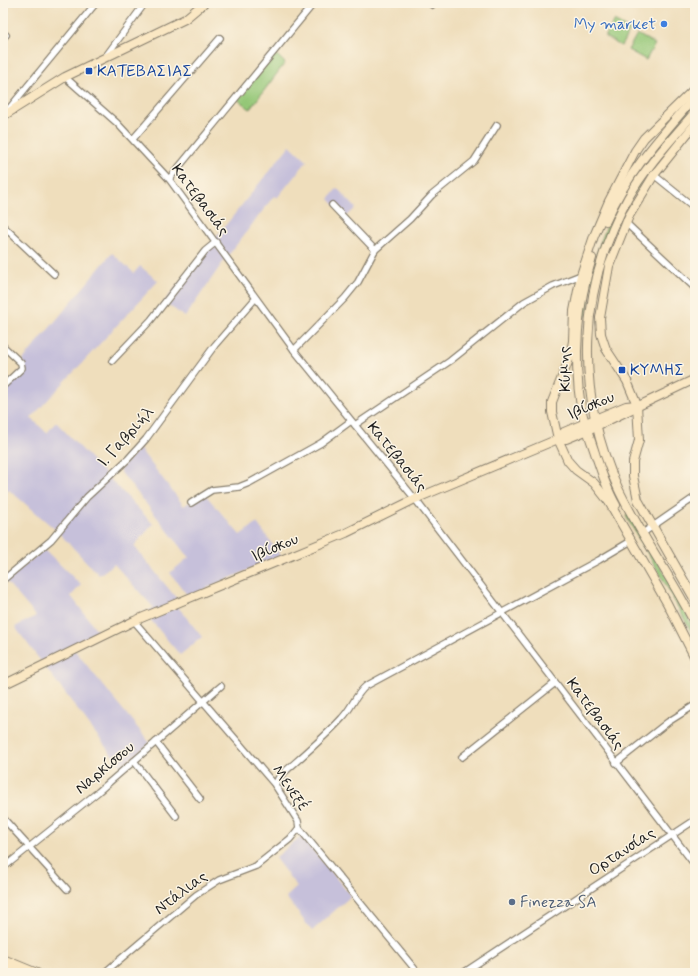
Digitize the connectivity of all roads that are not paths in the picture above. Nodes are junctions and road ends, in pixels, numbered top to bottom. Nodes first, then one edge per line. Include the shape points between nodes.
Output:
1 (96, 3) edge
2 (145, 3) edge
3 (204, 3) edge
4 (314, 3) edge
5 (220, 38) dead end
6 (105, 58) junction
7 (65, 77) junction
8 (695, 88) edge
9 (695, 97) edge
10 (695, 112) edge
11 (3, 115) edge
12 (695, 124) edge
13 (497, 125) dead end
14 (133, 139) junction
15 (654, 175) junction
16 (169, 179) junction
17 (332, 205) dead end
18 (695, 208) edge
19 (626, 223) junction
20 (3, 226) edge
21 (216, 242) junction
22 (374, 250) junction
23 (54, 274) dead end
24 (581, 275) junction
25 (695, 288) edge
26 (255, 299) junction
27 (3, 346) edge
28 (294, 350) junction
29 (112, 361) dead end
30 (695, 379) edge
31 (3, 386) edge
32 (637, 406) junction
33 (353, 423) junction
34 (595, 423) junction
35 (586, 427) junction
36 (558, 439) junction
37 (695, 497) edge
38 (415, 499) junction
39 (191, 502) dead end
40 (652, 527) junction
41 (644, 533) junction
42 (631, 541) junction
43 (3, 580) edge
44 (695, 600) edge
45 (501, 612) junction
46 (134, 621) junction
47 (695, 624) edge
48 (695, 646) edge
49 (695, 658) edge
50 (555, 683) junction
51 (3, 685) edge
52 (221, 686) dead end
53 (203, 703) junction
54 (695, 705) edge
55 (156, 742) junction
56 (462, 757) dead end
57 (134, 761) junction
58 (616, 763) junction
59 (275, 785) junction
60 (200, 799) dead end
61 (176, 816) dead end
62 (3, 818) edge
63 (695, 820) edge
64 (298, 828) junction
65 (672, 836) junction
66 (29, 846) junction
67 (695, 865) edge
68 (3, 868) edge
69 (67, 890) dead end
70 (3, 959) edge
71 (3, 967) edge
72 (18, 973) edge
73 (37, 973) edge
74 (104, 973) edge
75 (418, 973) edge
76 (463, 973) edge

1 - 11 street
2 - 6 street
3 - 6 street via 185,19
4 - 16 street
5 - 14 street
6 - 7 street
7 - 11 street
7 - 14 street, Κατεβασιάς
8 - 24 street via 655,126 635,151 609,201
9 - 35 street, Κύμης via 650,149 628,180 610,212 596,246 584,290 578,334 579,390
10 - 34 street, Κύμης via 658,154 635,186 616,222 600,263 592,296 588,350 589,388
12 - 15 street
13 - 22 street via 474,161 432,195 410,219
14 - 16 street, Κατεβασιάς
15 - 18 street
15 - 19 street
16 - 21 street, Κατεβασιάς
17 - 22 street
19 - 25 street
19 - 32 street via 608,266 600,326 606,349 627,381
20 - 23 street
21 - 26 street, Κατεβασιάς
21 - 29 street via 205,251 151,320
22 - 28 street via 358,282
24 - 33 street via 553,286 524,302 450,361 386,406
24 - 36 street via 574,311 570,357 552,402
26 - 28 street, Κατεβασιάς
26 - 43 street, Ι. Γαβριήλ via 215,345 146,439 87,497 51,540
27 - 31 street via 21,363 22,368
28 - 33 street, Κατεβασιάς
30 - 32 street, Ιβίσκου
32 - 34 street, Ιβίσκου via 626,406
32 - 40 street via 639,440 633,462 634,483 638,500
33 - 38 street, Κατεβασιάς
33 - 39 street via 321,444 249,483 239,487 212,490
34 - 35 street, Ιβίσκου
34 - 41 street, Κύμης via 617,486
35 - 36 street, Ιβίσκου via 564,432
35 - 48 street, Κύμης via 614,501
36 - 38 street, Ιβίσκου
36 - 42 street via 568,461 602,492
37 - 40 street
38 - 45 street, Κατεβασιάς
38 - 46 street, Ιβίσκου via 346,533
40 - 41 street
40 - 44 street
41 - 47 street, Κύμης
42 - 45 street
42 - 49 street
45 - 50 street, Κατεβασιάς
45 - 59 street via 366,686 355,697 342,718 279,777
46 - 51 street, Ιβίσκου
46 - 53 street, Μενεξέ
50 - 56 street
50 - 58 street, Κατεβασιάς
52 - 53 street, Ναρκίσσου
53 - 55 street, Ναρκίσσου
53 - 59 street, Μενεξέ
54 - 58 street via 668,722
55 - 57 street, Ναρκίσσου
55 - 60 street
57 - 61 street
57 - 66 street, Ναρκίσσου
58 - 65 street, Κατεβασιάς
59 - 64 street, Μενεξέ via 298,821
62 - 66 street
63 - 65 street, Ορτανσίας
64 - 74 street, Ντάλιας via 290,840 256,866 219,880 196,895
64 - 75 street, Μενεξέ
65 - 67 street, Κατεβασιάς
65 - 76 street, Ορτανσίας
66 - 68 street, Ναρκίσσου
66 - 69 street
70 - 73 street
71 - 72 street

